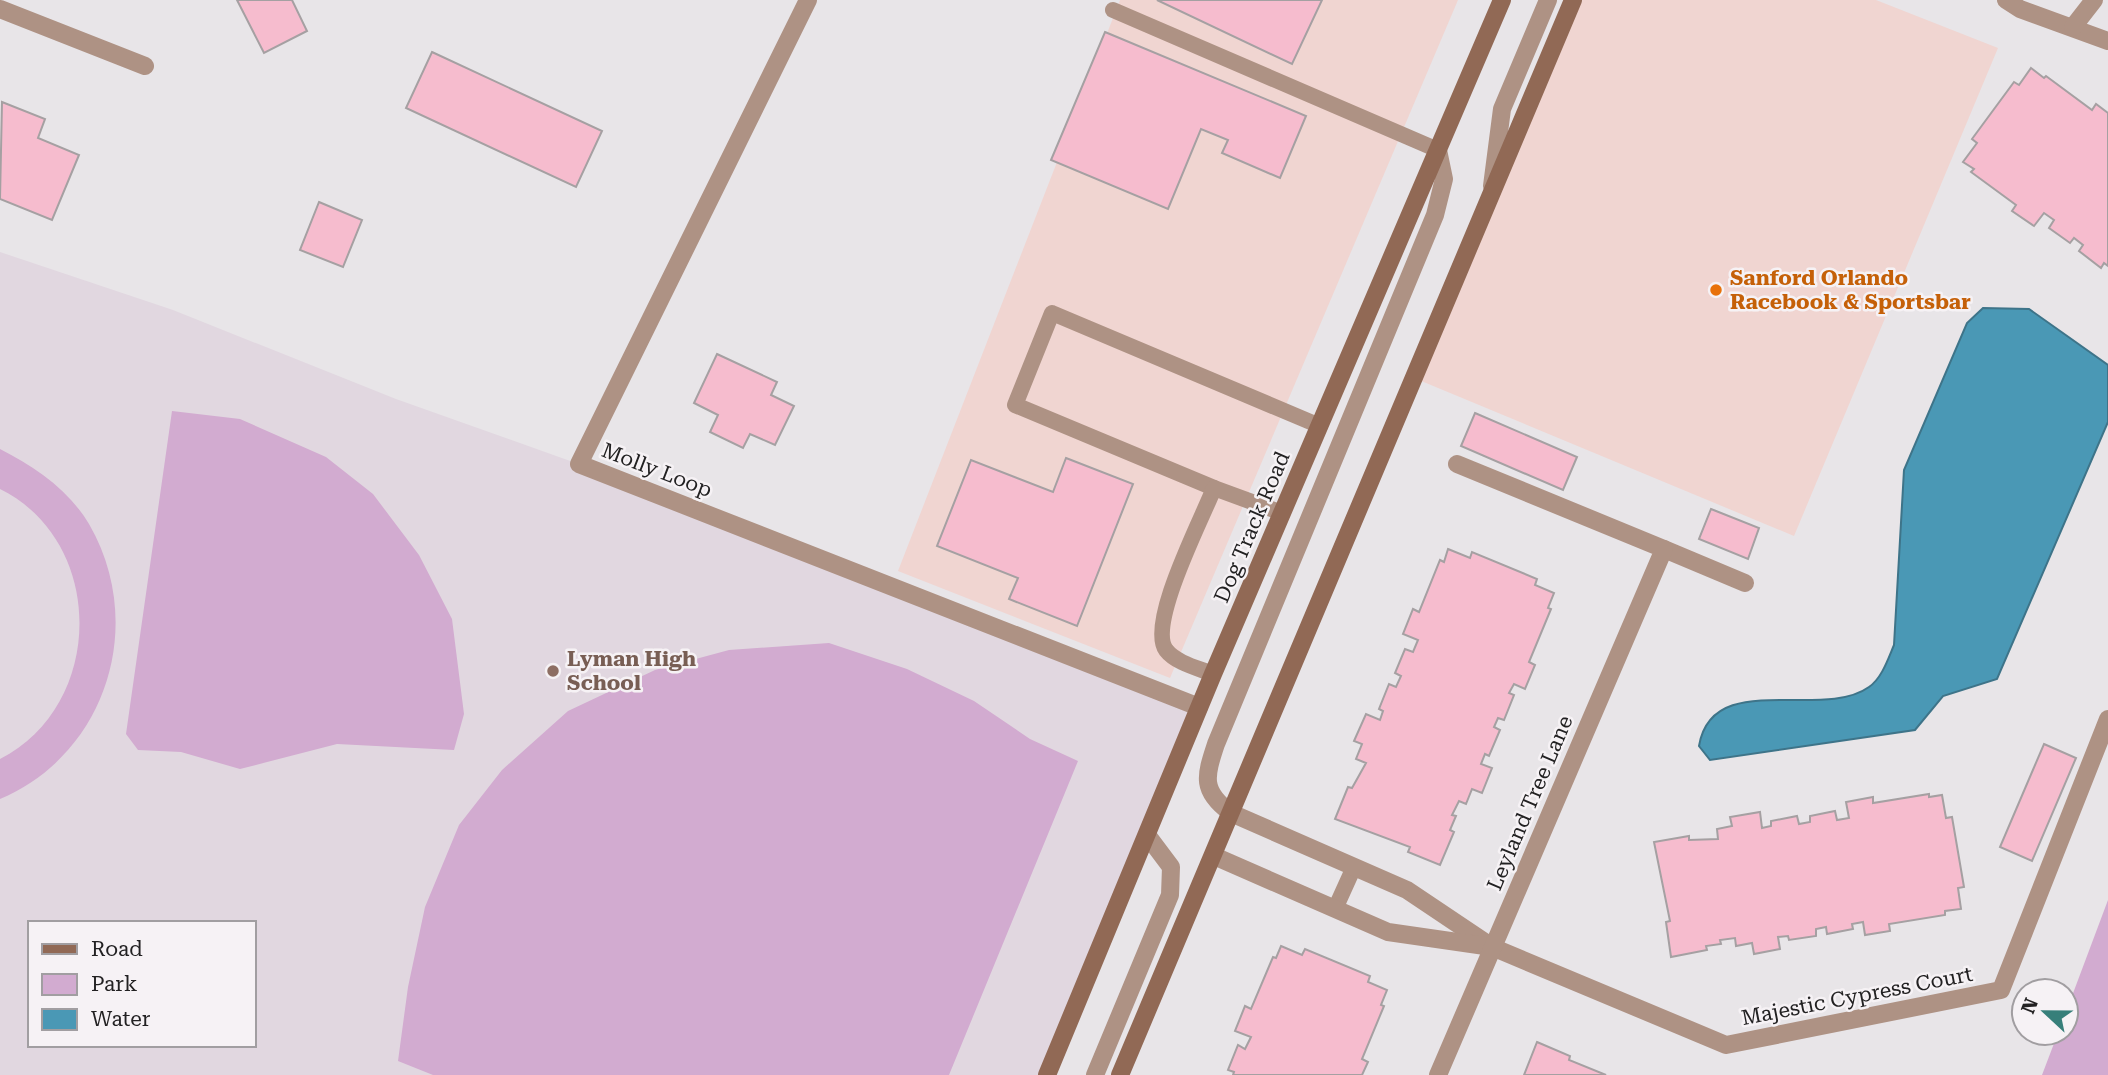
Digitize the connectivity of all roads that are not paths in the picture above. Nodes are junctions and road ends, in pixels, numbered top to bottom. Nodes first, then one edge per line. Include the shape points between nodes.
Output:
1 (808, 0) edge
2 (1502, 0) edge
3 (1548, 0) edge
4 (1573, 0) edge
5 (2006, 0) edge
6 (2094, 0) edge
7 (0, 9) edge
8 (1114, 10) dead end
9 (2073, 27) junction
10 (2108, 41) edge
11 (145, 66) dead end
12 (1438, 150) junction
13 (1491, 193) junction
14 (1320, 426) junction
15 (1457, 464) dead end
16 (1214, 488) junction
17 (1282, 513) junction
18 (1664, 549) junction
19 (1745, 583) dead end
20 (1213, 674) junction
21 (1199, 707) junction
22 (2108, 719) edge
23 (1231, 813) junction
24 (1147, 835) junction
25 (1213, 856) junction
26 (1354, 867) junction
27 (1335, 909) junction
28 (1492, 947) junction
29 (1048, 1075) edge
30 (1095, 1075) edge
31 (1120, 1075) edge
32 (1438, 1075) edge

1 - 21 street, Molly Loop via 579,464
2 - 12 main road, Dog Track Road
3 - 13 street via 1502,109
4 - 13 main road
5 - 9 street
6 - 9 street
7 - 11 street
8 - 12 lane
9 - 10 street
12 - 14 main road, Dog Track Road
12 - 23 street via 1444,179 1435,215 1208,768 1208,786 1215,801
13 - 23 main road
14 - 16 lane via 1052,313 1015,405
14 - 17 main road, Dog Track Road
15 - 18 street
16 - 17 lane
16 - 20 lane via 1161,619 1160,636 1171,655
17 - 20 main road, Dog Track Road
18 - 19 street
18 - 28 street, Leyland Tree Lane
20 - 21 main road, Dog Track Road
21 - 24 main road, Dog Track Road
22 - 28 street, Majestic Cypress Court via 2001,990 1726,1045
23 - 25 main road
23 - 26 street, Majestic Cypress Court
24 - 29 main road, Dog Track Road
24 - 30 street via 1171,867 1170,895
25 - 27 street, Majestic Cypress Court
25 - 31 main road
26 - 27 lane
26 - 28 street, Majestic Cypress Court via 1407,890
27 - 28 street, Majestic Cypress Court via 1388,932
28 - 32 street, Leyland Tree Lane

